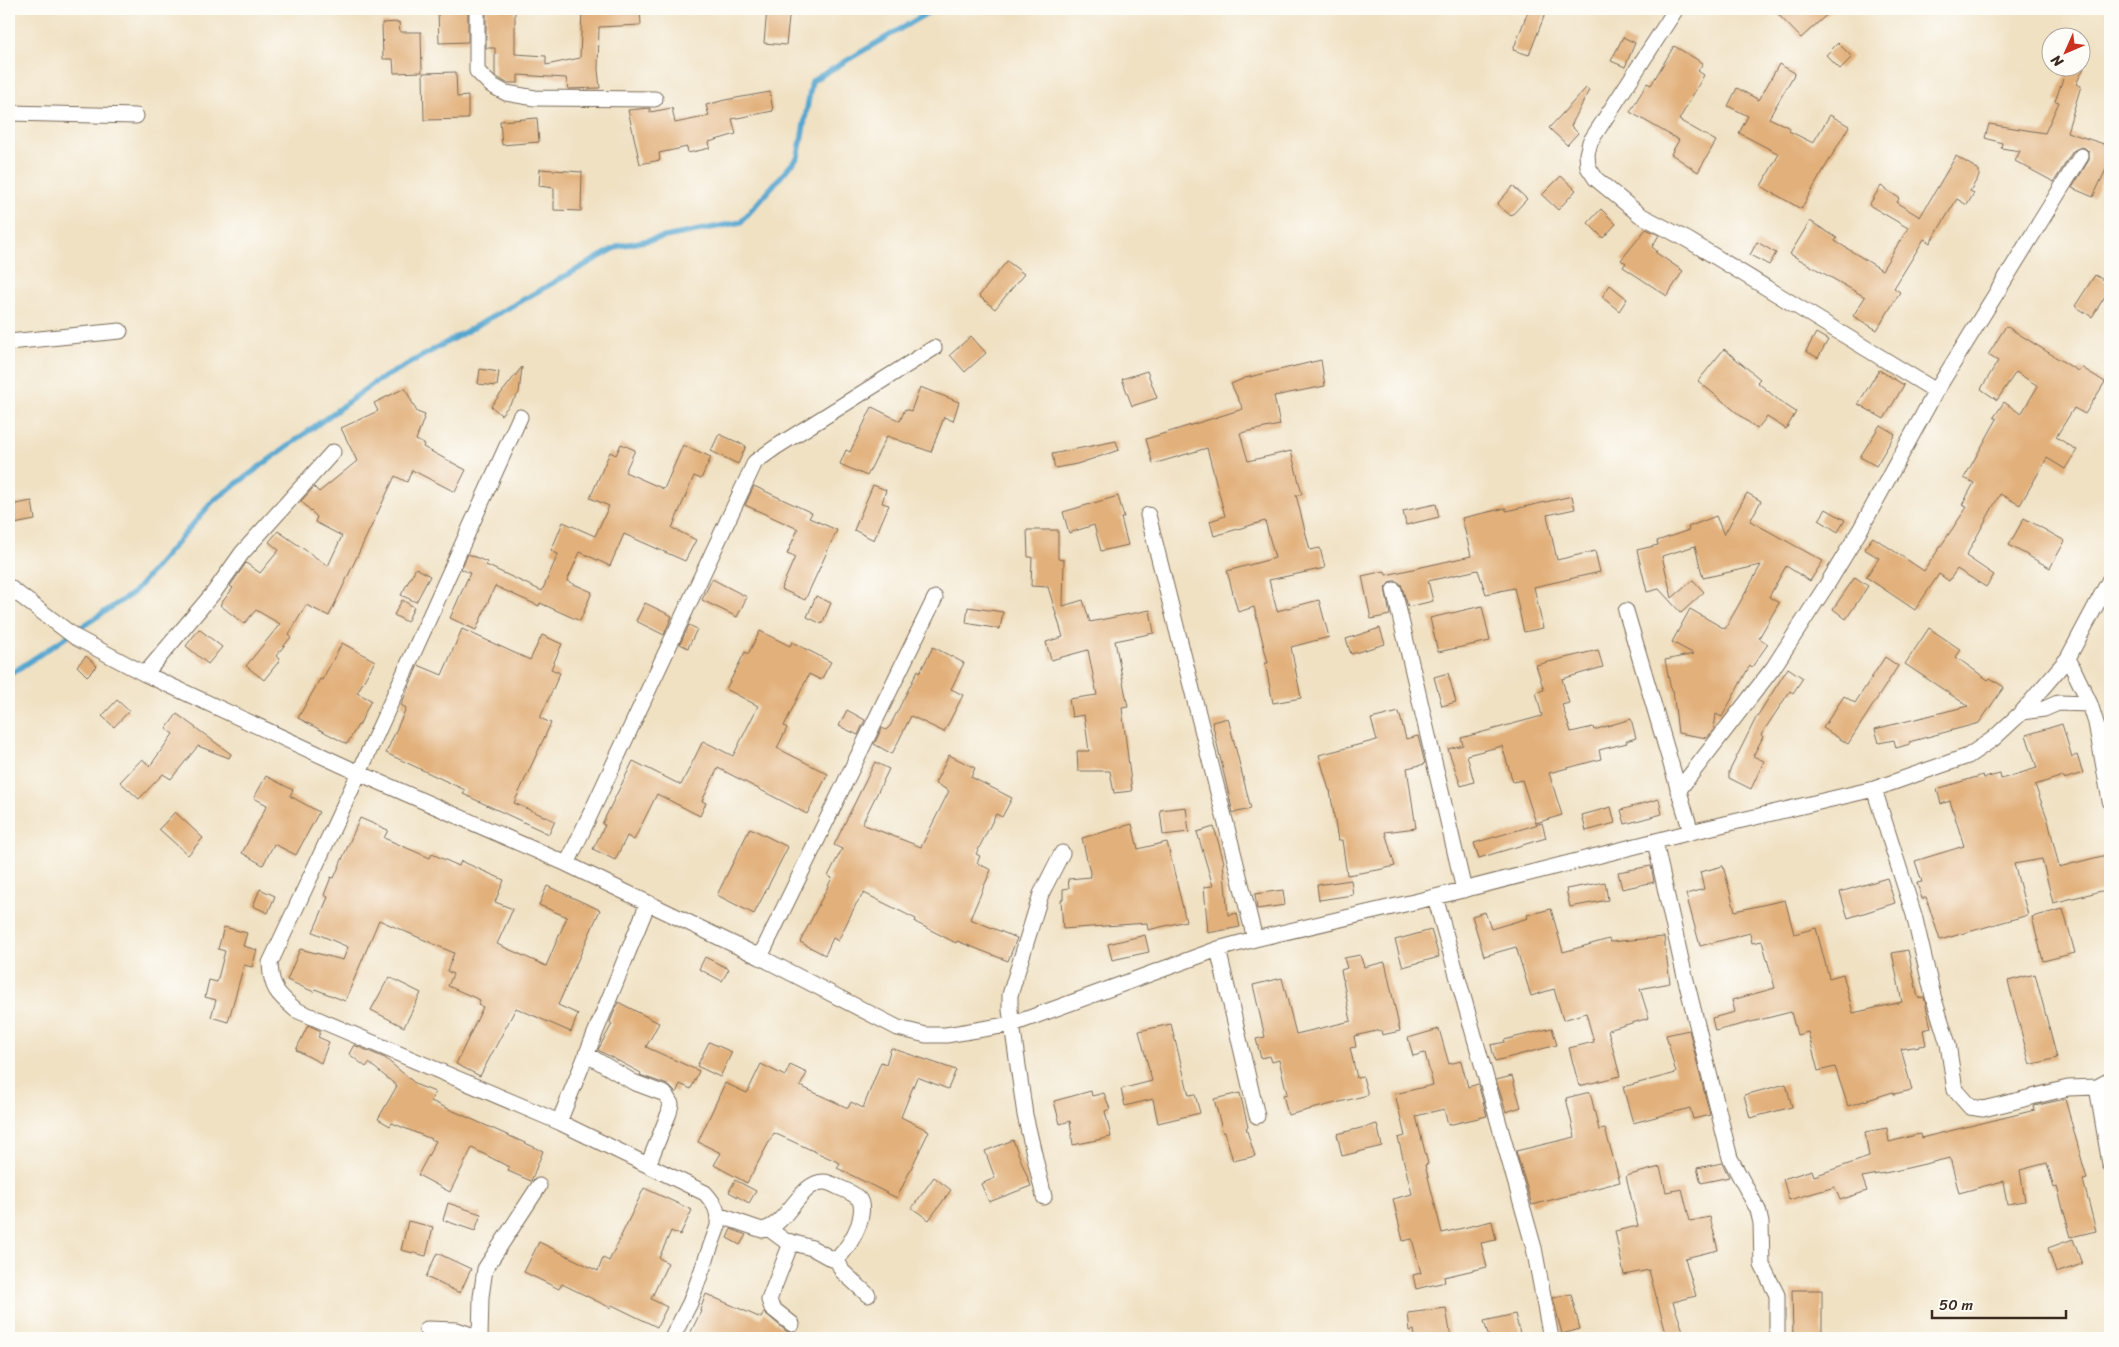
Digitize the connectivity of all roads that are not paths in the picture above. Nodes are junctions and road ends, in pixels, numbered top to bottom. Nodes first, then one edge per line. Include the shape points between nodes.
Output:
1 (477, 9) edge
2 (1676, 9) edge
3 (655, 99) dead end
4 (9, 113) edge
5 (136, 116) dead end
6 (2081, 156) dead end
7 (120, 331) dead end
8 (9, 342) edge
9 (934, 348) dead end
10 (1936, 391) junction
11 (520, 417) dead end
12 (333, 452) dead end
13 (1148, 516) dead end
14 (2110, 578) edge
15 (9, 587) edge
16 (1394, 590) dead end
17 (935, 598) dead end
18 (1626, 611) dead end
19 (2068, 658) junction
20 (145, 674) junction
21 (2090, 704) junction
22 (2022, 712) junction
23 (359, 773) junction
24 (1874, 789) junction
25 (1678, 791) junction
26 (2110, 802) edge
27 (1691, 832) junction
28 (1655, 842) junction
29 (1062, 853) dead end
30 (567, 864) junction
31 (1464, 890) junction
32 (1435, 897) junction
33 (648, 903) junction
34 (1255, 939) junction
35 (1218, 949) junction
36 (760, 957) junction
37 (1013, 1024) junction
38 (586, 1054) junction
39 (2104, 1083) edge
40 (1257, 1116) dead end
41 (559, 1122) junction
42 (2110, 1164) edge
43 (648, 1165) junction
44 (539, 1186) dead end
45 (1044, 1197) dead end
46 (718, 1215) junction
47 (769, 1229) junction
48 (791, 1243) junction
49 (837, 1259) junction
50 (868, 1295) dead end
51 (792, 1324) dead end
52 (426, 1329) dead end
53 (480, 1338) edge
54 (672, 1338) edge
55 (1551, 1338) edge
56 (1777, 1338) edge

1 - 3 street via 477,71 506,93 535,98
2 - 10 street via 1590,142 1588,167 1596,179 1640,215 1688,240
4 - 5 street
6 - 10 street
7 - 8 street
9 - 30 street via 755,462
10 - 25 street via 1828,583 1773,668
11 - 23 street
12 - 20 street via 242,552 215,591
13 - 34 street
14 - 19 street
15 - 20 street via 75,636
16 - 31 street
17 - 36 street
18 - 25 street
19 - 21 street
19 - 22 street
20 - 23 street
21 - 22 street via 2058,704
21 - 26 street
22 - 24 street via 1993,739 1968,756
23 - 30 street
23 - 41 street via 270,963 270,981 280,997 296,1010
24 - 27 street
24 - 39 street via 1914,915 1948,1044 1955,1090 1962,1100 1970,1107 1983,1108
25 - 27 street
27 - 28 street
28 - 31 street
28 - 56 street via 1730,1158 1758,1210 1762,1265 1777,1295
29 - 37 street via 1041,894 1017,968 1010,995
30 - 33 street
31 - 32 street
32 - 34 street
32 - 55 street via 1534,1248
33 - 36 street
33 - 38 street
34 - 35 street
35 - 37 street
35 - 40 street
36 - 37 street via 898,1028 926,1035 946,1035
37 - 45 street via 1025,1115
38 - 41 street
38 - 43 street via 634,1082 665,1094 671,1104
39 - 42 street
41 - 43 street
43 - 46 street via 705,1193 716,1204
44 - 53 street via 485,1269
46 - 47 street via 762,1230
46 - 54 street via 718,1226 690,1303
47 - 48 street
47 - 49 street via 817,1183 826,1182 851,1193 862,1205 860,1222 850,1244
48 - 49 street
48 - 51 street via 769,1300 772,1308
49 - 50 street via 842,1271
52 - 53 street via 457,1330

